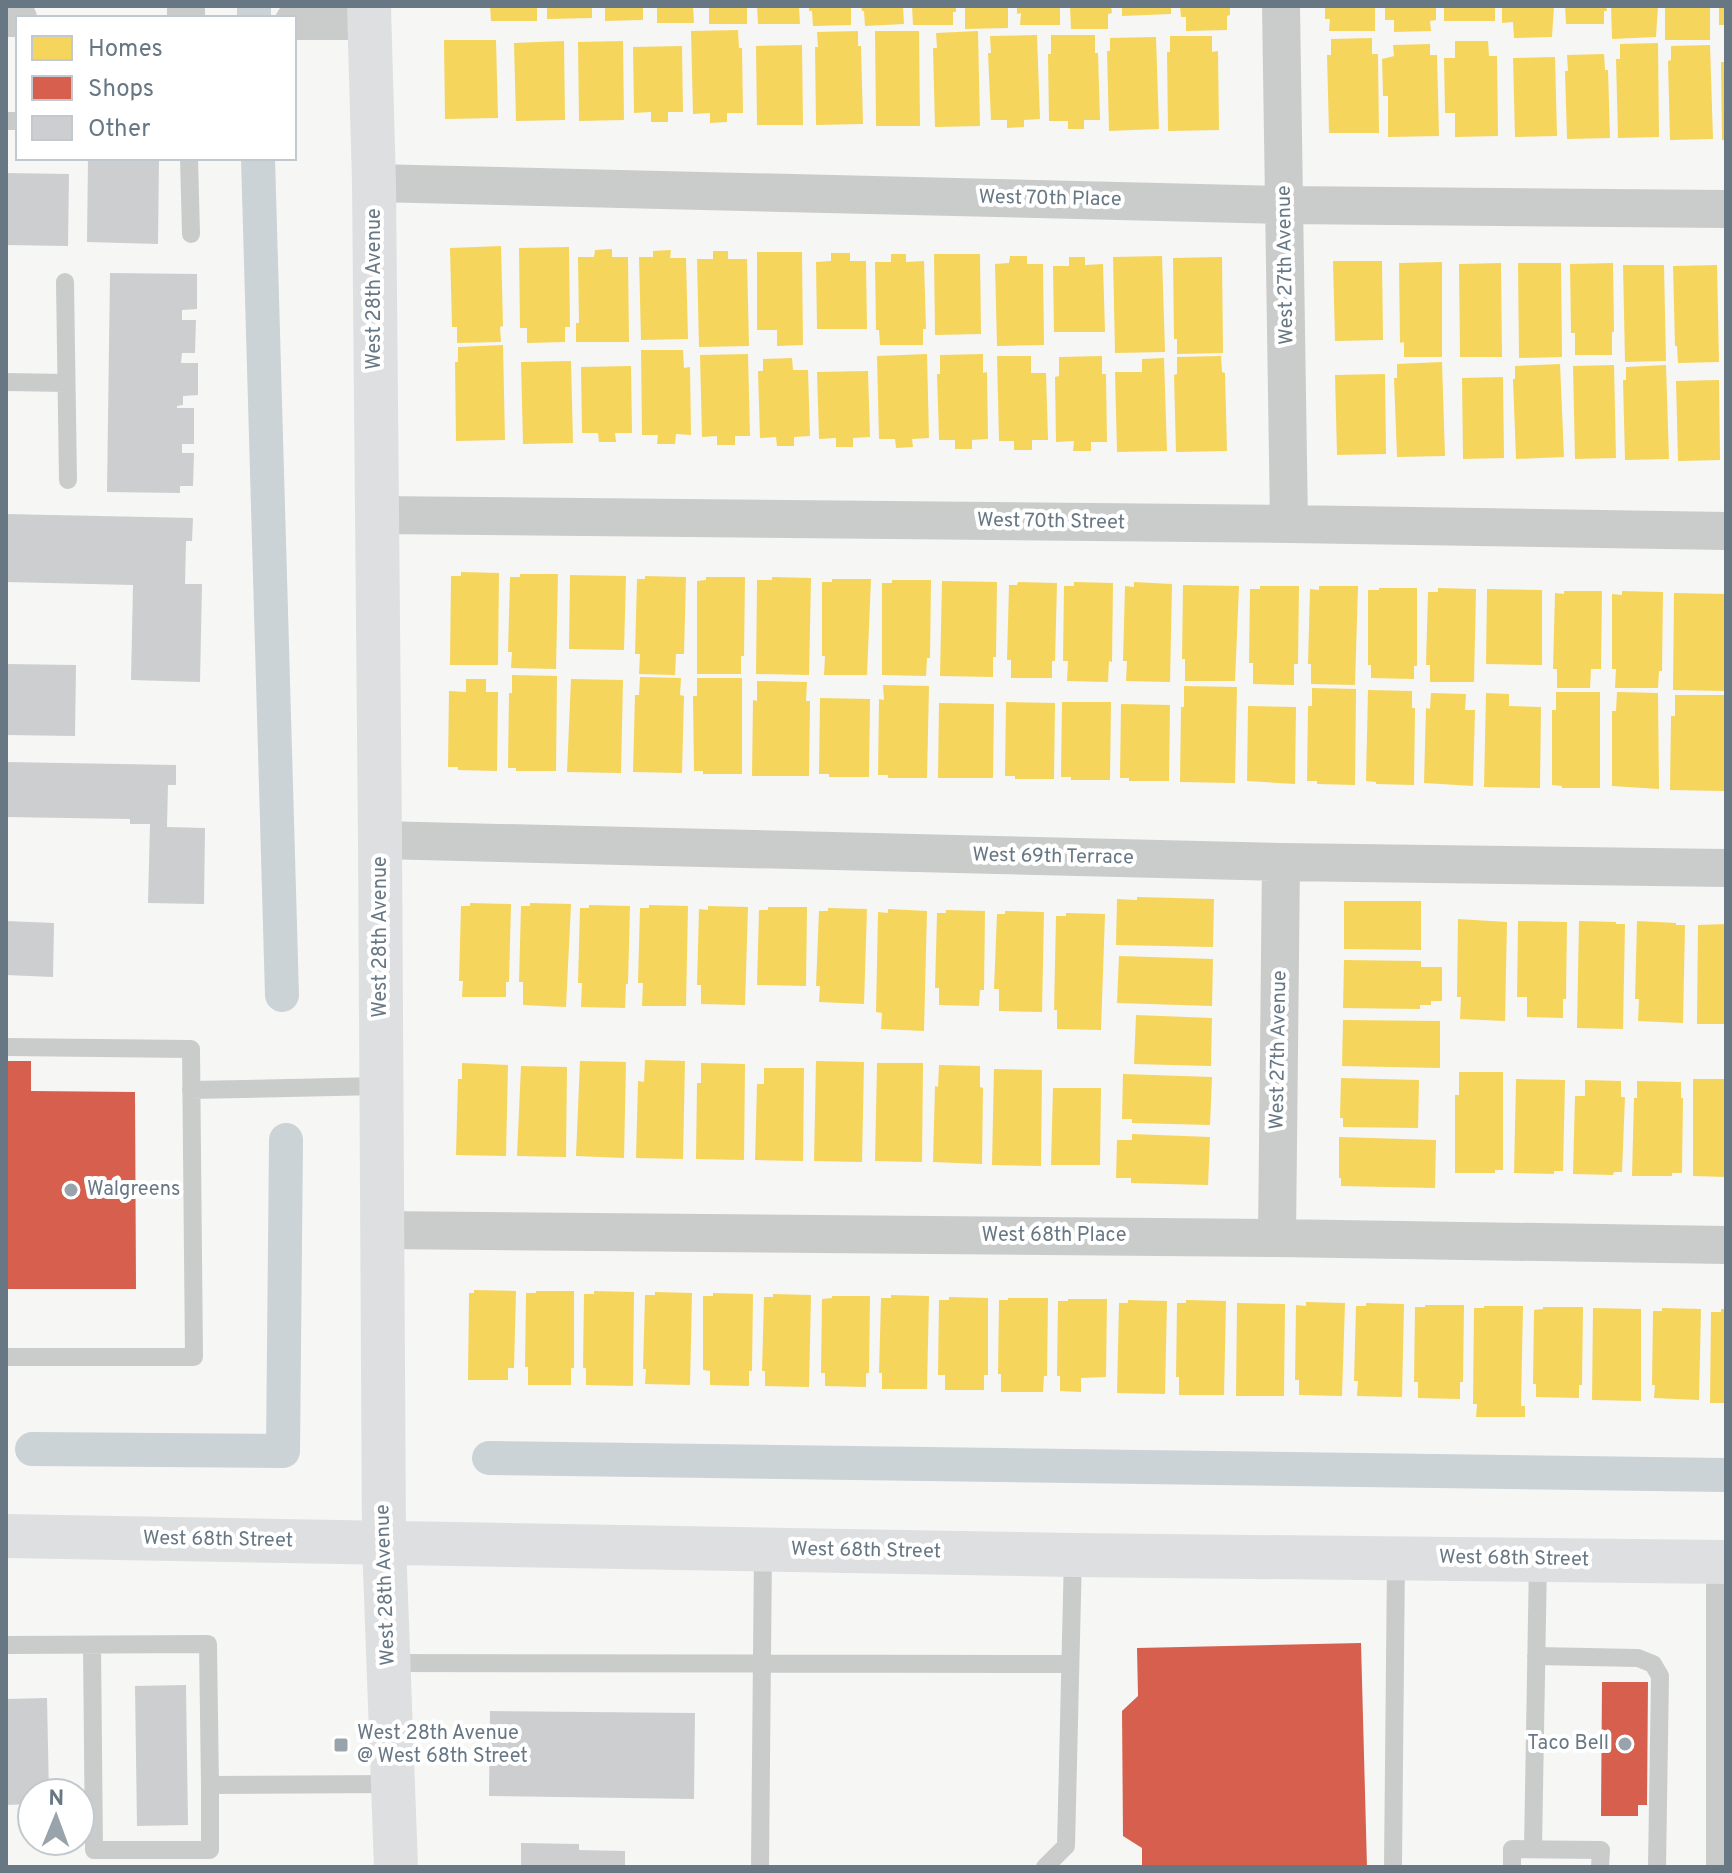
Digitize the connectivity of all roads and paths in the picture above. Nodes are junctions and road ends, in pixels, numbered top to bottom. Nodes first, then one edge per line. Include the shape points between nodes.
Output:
1 (1281, 6) edge
2 (369, 14) edge
3 (296, 21) edge
4 (189, 160) edge
5 (374, 183) junction
6 (1285, 205) junction
7 (1726, 209) edge
8 (191, 234) dead end
9 (65, 282) dead end
10 (6, 382) edge
11 (66, 383) junction
12 (68, 480) dead end
13 (376, 515) junction
14 (1289, 524) junction
15 (1726, 531) edge
16 (380, 840) junction
17 (1281, 862) junction
18 (1726, 868) edge
19 (6, 1047) edge
20 (381, 1086) junction
21 (191, 1090) junction
22 (382, 1230) junction
23 (1277, 1238) junction
24 (1726, 1245) edge
25 (6, 1357) edge
26 (6, 1536) edge
27 (384, 1543) junction
28 (763, 1550) junction
29 (1073, 1555) junction
30 (1396, 1557) junction
31 (1538, 1560) junction
32 (1721, 1562) edge
33 (6, 1645) edge
34 (92, 1645) junction
35 (1536, 1656) junction
36 (388, 1663) junction
37 (762, 1664) junction
38 (1070, 1664) junction
39 (393, 1784) junction
40 (210, 1785) junction
41 (1533, 1849) junction
42 (396, 1867) edge
43 (760, 1867) edge
44 (1045, 1867) edge
45 (1393, 1867) edge
46 (1512, 1867) edge
47 (1600, 1867) edge
48 (1657, 1867) edge
49 (1715, 1867) edge

1 - 6 street, West 27th Avenue
2 - 3 street
2 - 5 main road, West 28th Avenue
4 - 8 lane
5 - 6 street, West 70th Place
5 - 13 main road, West 28th Avenue
6 - 7 street, West 70th Place
6 - 14 street, West 27th Avenue
9 - 11 lane
10 - 11 lane
11 - 12 lane
13 - 14 street, West 70th Street
13 - 16 main road, West 28th Avenue
14 - 15 street, West 70th Street
16 - 17 street, West 69th Terrace
16 - 20 main road, West 28th Avenue
17 - 18 street, West 69th Terrace
17 - 23 street, West 27th Avenue
19 - 21 lane via 191,1049
20 - 21 lane
20 - 22 main road, West 28th Avenue
21 - 25 lane via 194,1357
22 - 23 street, West 68th Place
22 - 27 main road, West 28th Avenue
23 - 24 street, West 68th Place
26 - 27 main road, West 68th Street
27 - 28 main road, West 68th Street
27 - 36 main road, West 28th Avenue
28 - 29 main road, West 68th Street
28 - 37 lane
29 - 30 main road, West 68th Street
29 - 38 lane
30 - 31 main road, West 68th Street
30 - 45 lane
31 - 32 main road, West 68th Street
31 - 35 lane
32 - 49 lane
33 - 34 lane
34 - 40 lane via 208,1644
34 - 40 lane via 94,1850 210,1850
35 - 41 lane
35 - 48 lane via 1638,1658 1653,1664 1660,1676
36 - 37 lane
36 - 39 main road, West 28th Avenue
37 - 38 lane
37 - 43 lane
38 - 44 lane via 1066,1846
39 - 40 lane
39 - 42 main road, West 28th Avenue
41 - 46 lane via 1512,1849
41 - 47 lane via 1601,1850

